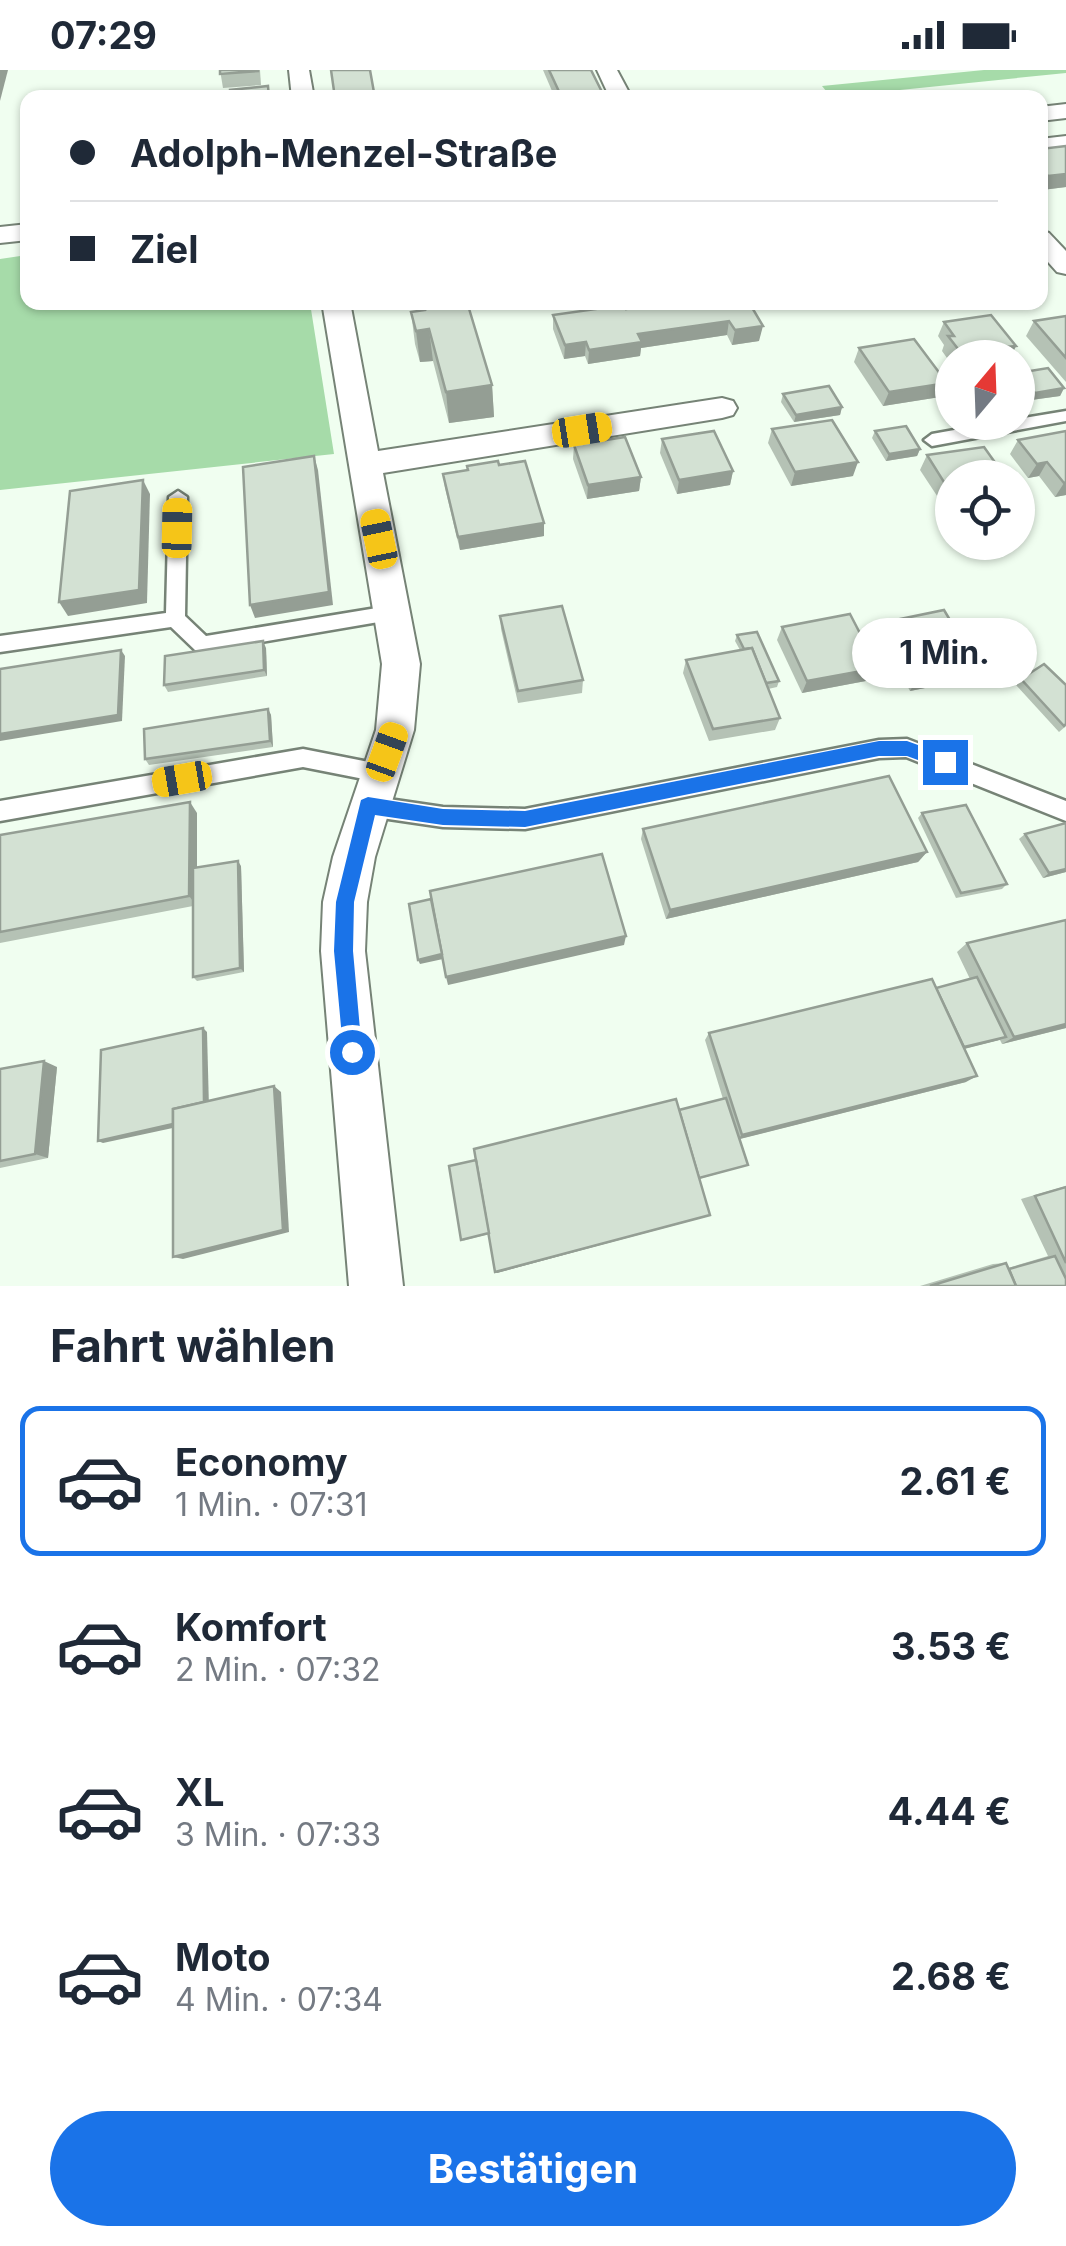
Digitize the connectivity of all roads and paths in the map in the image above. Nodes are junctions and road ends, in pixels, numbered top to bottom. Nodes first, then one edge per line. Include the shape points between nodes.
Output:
1 (1048, 247) edge
2 (1066, 266) edge
3 (337, 310) edge
4 (722, 408) dead end
5 (1066, 416) edge
6 (932, 440) dead end
7 (363, 465) junction
8 (178, 497) dead end
9 (395, 613) junction
10 (176, 619) junction
11 (0, 644) edge
12 (373, 789) junction
13 (0, 810) edge
14 (1066, 811) edge
15 (376, 1286) edge

1 - 2 street
3 - 7 street
4 - 7 street
5 - 6 lane
7 - 9 street
8 - 10 lane
9 - 10 lane via 202,644
9 - 12 street via 400,695
10 - 11 lane
12 - 13 lane via 303,758
12 - 14 lane via 443,817 525,819 907,748
12 - 15 street via 345,902 343,951

